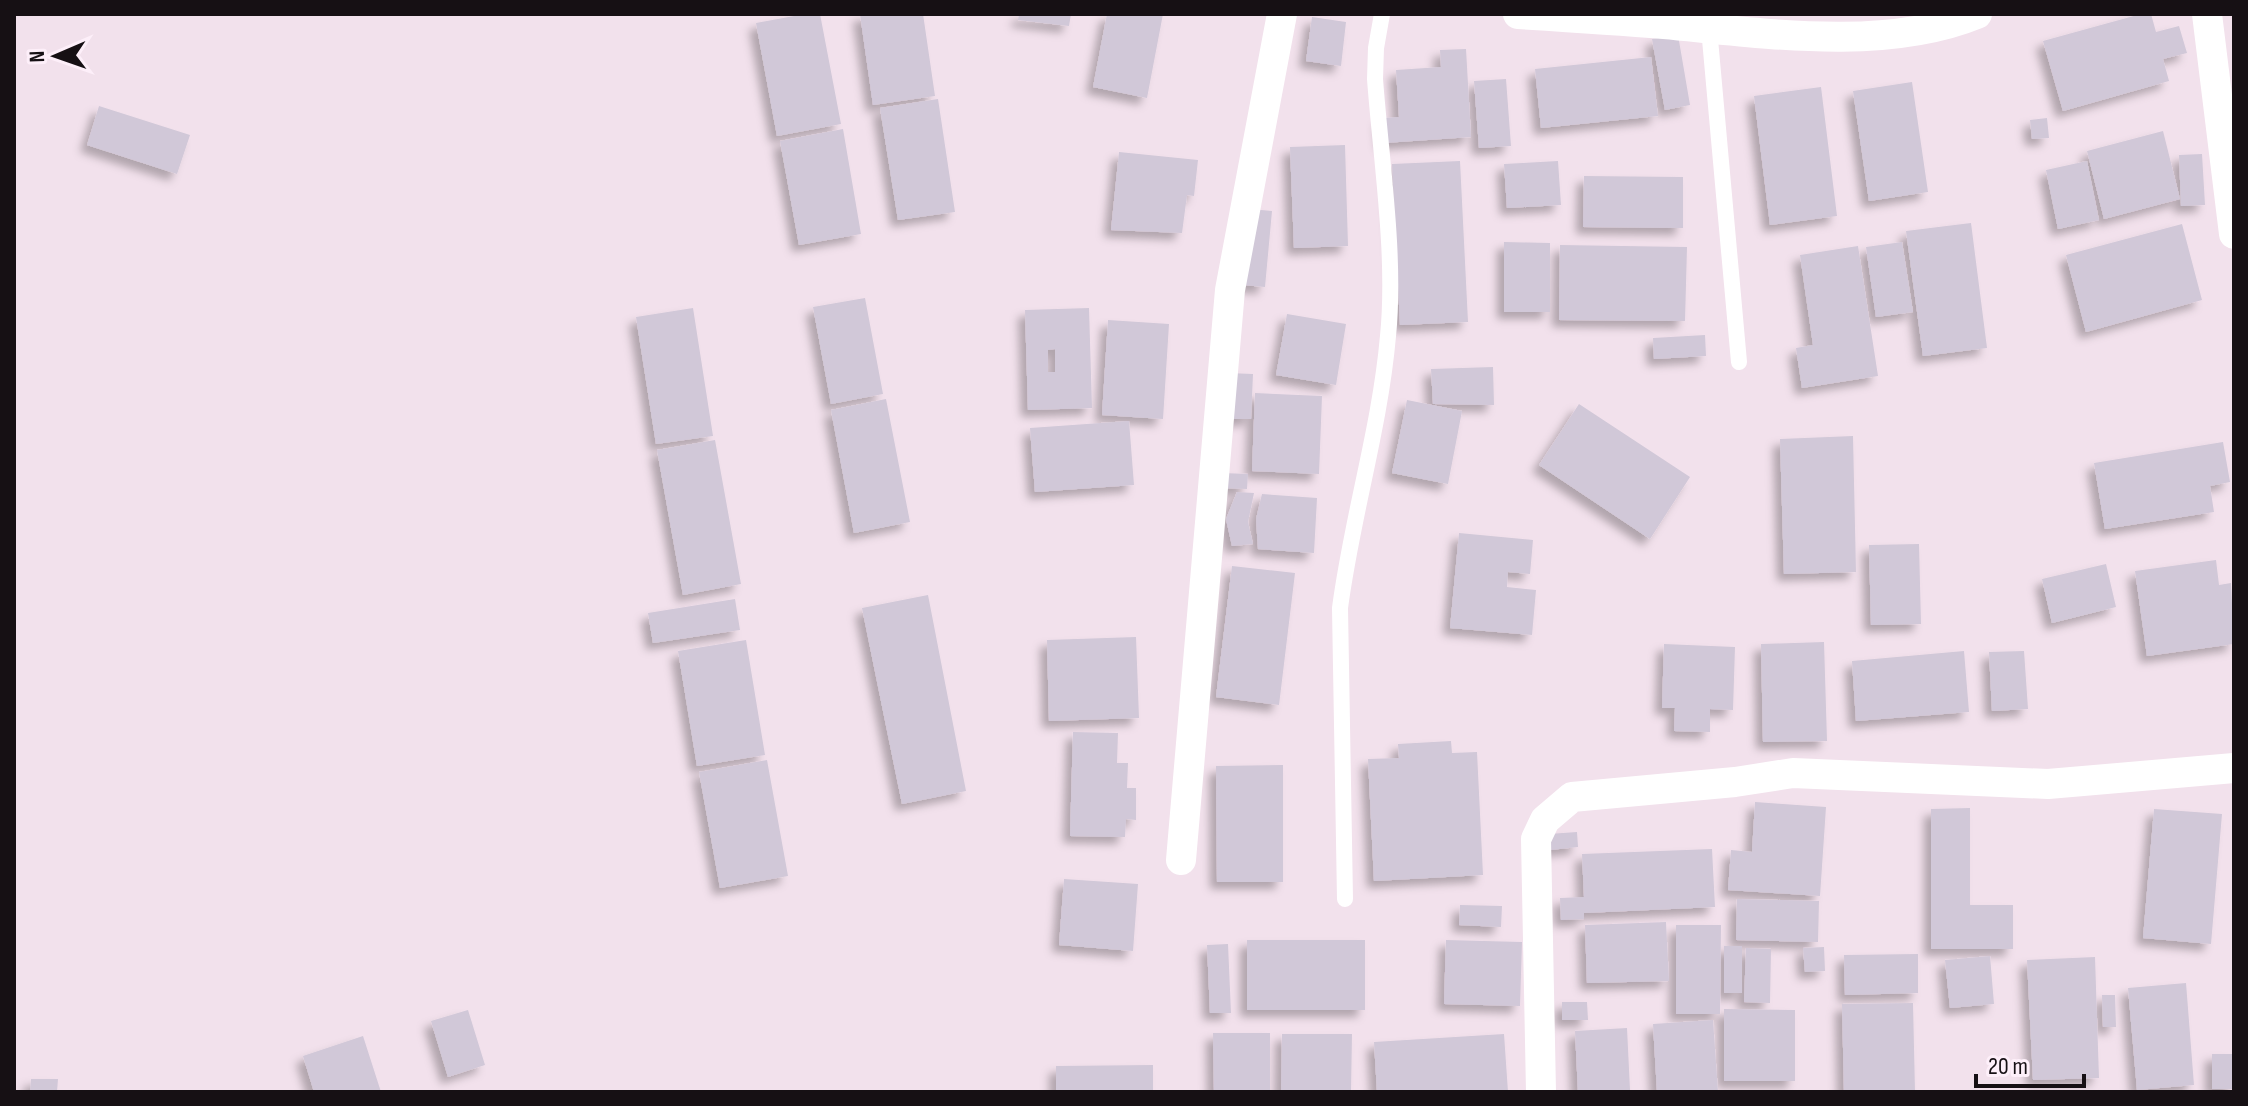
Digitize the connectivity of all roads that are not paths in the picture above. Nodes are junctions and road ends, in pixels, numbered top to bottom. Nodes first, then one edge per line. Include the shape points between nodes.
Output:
1 (1282, 14) edge
2 (1382, 14) edge
3 (1518, 14) edge
4 (2207, 14) edge
5 (1973, 15) edge
6 (1709, 28) junction
7 (2234, 234) edge
8 (1739, 362) dead end
9 (2234, 768) edge
10 (1181, 860) dead end
11 (1345, 899) dead end
12 (1541, 1092) edge

1 - 10 street via 1230,290
2 - 11 lane via 1375,79 1391,303 1383,386 1340,608
3 - 6 street
4 - 7 street
5 - 6 street via 1944,26 1895,33 1823,36
6 - 8 lane
9 - 12 street via 2048,784 1793,773 1572,797 1545,820 1536,839

